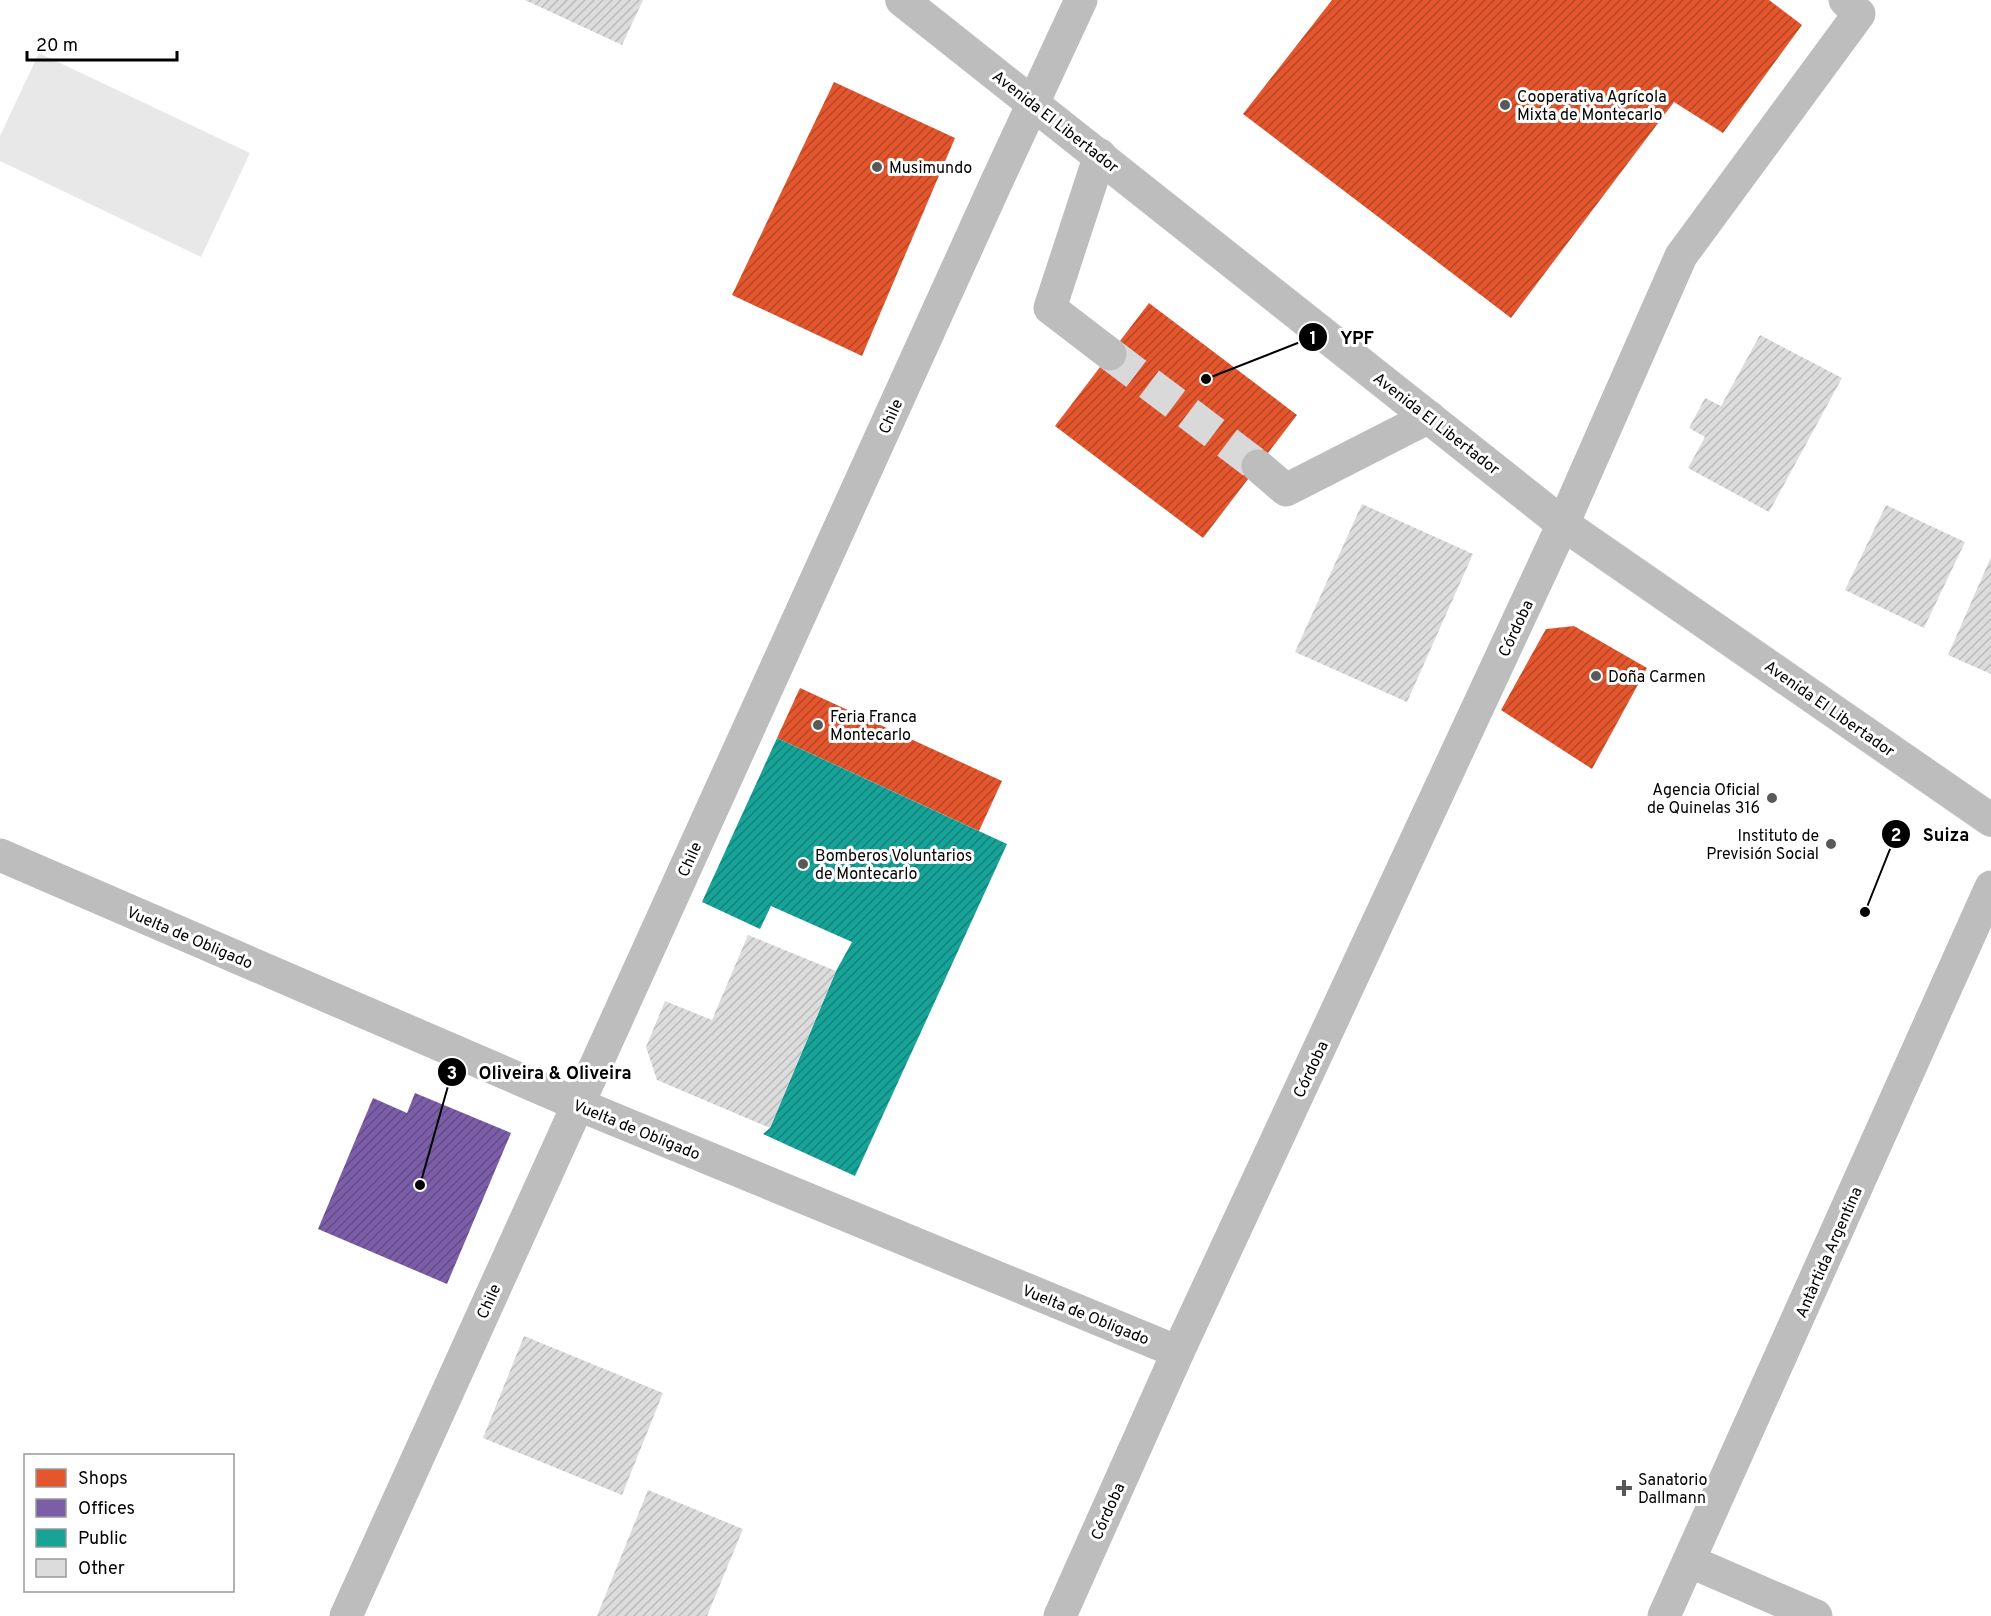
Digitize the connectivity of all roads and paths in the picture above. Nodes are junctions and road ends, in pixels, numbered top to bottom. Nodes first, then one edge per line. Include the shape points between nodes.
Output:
1 (902, 0) edge
2 (1081, 0) edge
3 (1845, 0) edge
4 (1033, 102) junction
5 (1100, 156) junction
6 (1110, 354) tunnel mouth
7 (1429, 417) junction
8 (1258, 466) tunnel mouth
9 (1563, 524) junction
10 (1991, 820) edge
11 (0, 855) edge
12 (1991, 887) edge
13 (577, 1104) junction
14 (1178, 1352) junction
15 (1689, 1561) junction
16 (345, 1616) edge
17 (1060, 1616) edge
18 (1664, 1616) edge
19 (1816, 1616) edge

1 - 4 street, Avenida El Libertador
2 - 4 street, Chile
3 - 9 street, Córdoba via 1859,14 1681,256
4 - 5 street, Avenida El Libertador
4 - 13 street, Chile
5 - 6 street via 1050,308
5 - 7 street, Avenida El Libertador
7 - 8 street via 1286,490
7 - 9 street, Avenida El Libertador
9 - 10 street, Avenida El Libertador
9 - 14 street, Córdoba
11 - 13 street, Vuelta de Obligado
12 - 15 street, Antàrtida Argentina
13 - 14 street, Vuelta de Obligado
13 - 16 street, Chile
14 - 17 street, Córdoba
15 - 18 street, Antàrtida Argentina
15 - 19 street

